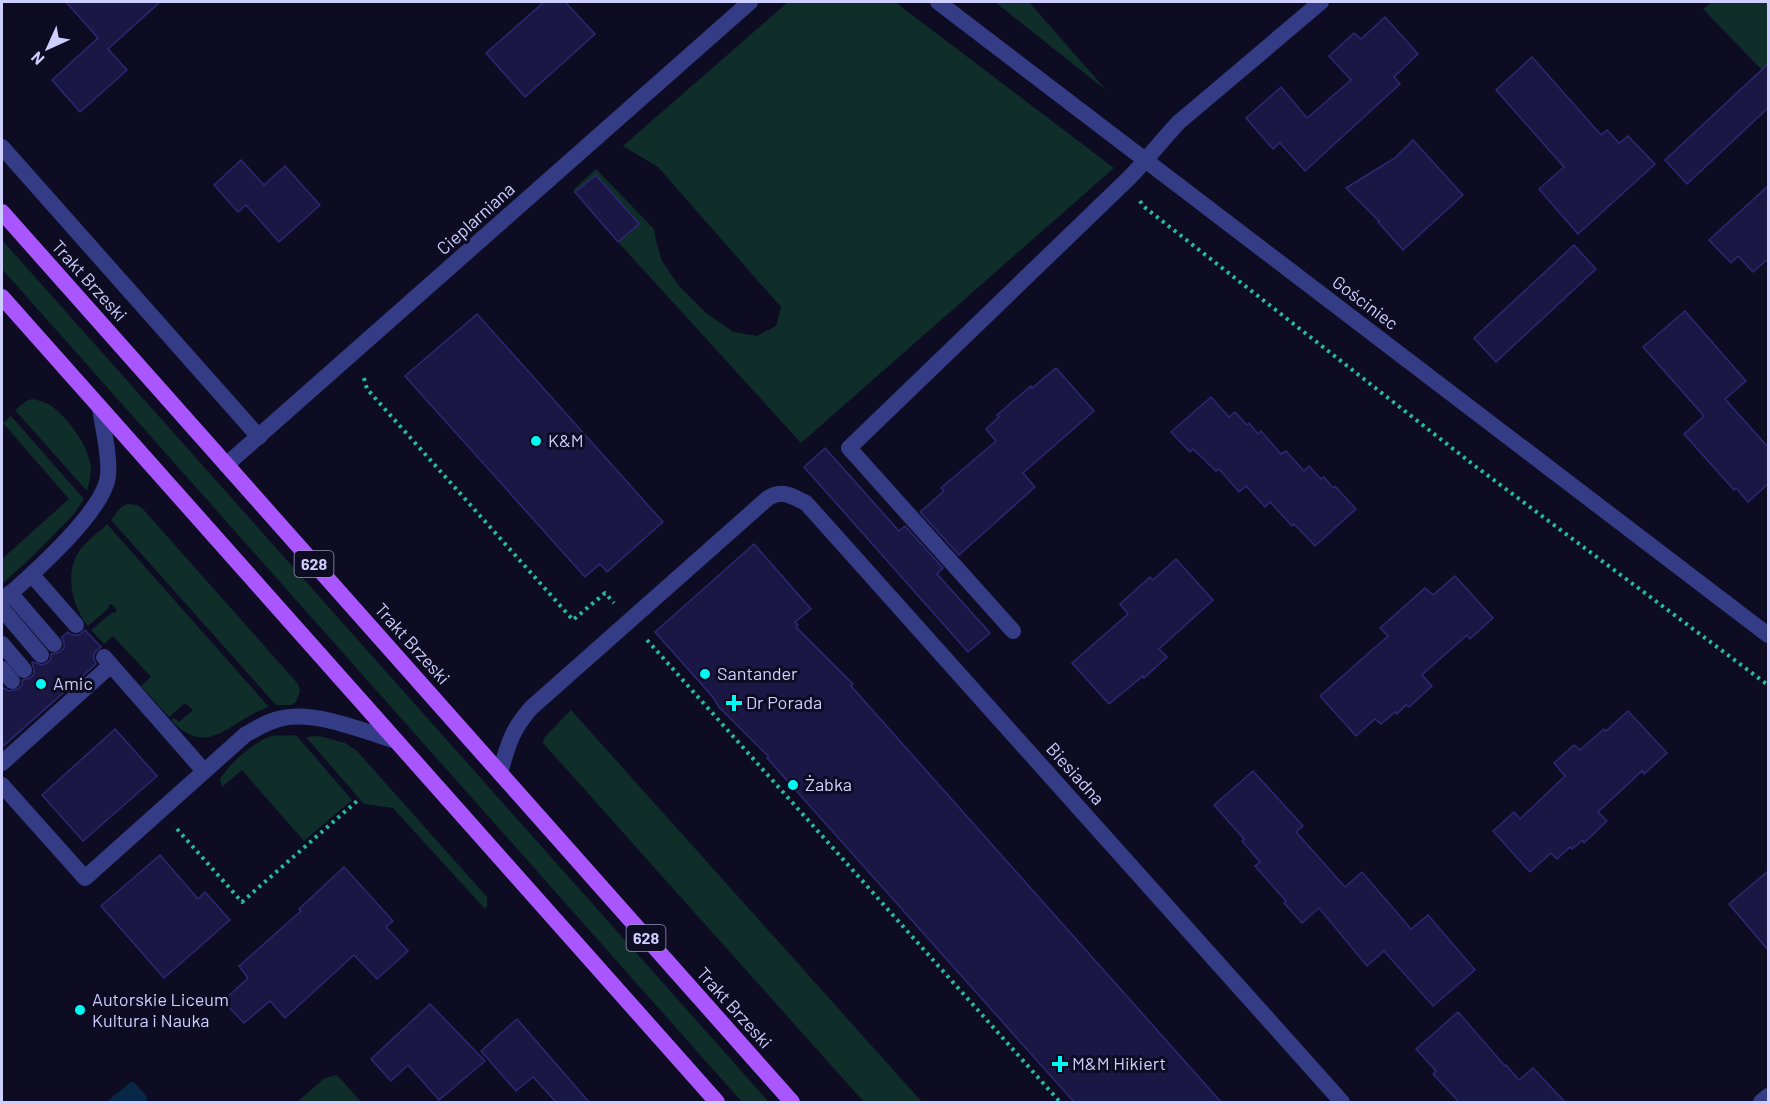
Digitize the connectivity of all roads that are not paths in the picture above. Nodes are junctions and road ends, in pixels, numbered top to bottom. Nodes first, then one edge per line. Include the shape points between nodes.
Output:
1 (750, 2) edge
2 (938, 2) edge
3 (1321, 2) edge
4 (2, 147) edge
5 (1147, 161) junction
6 (2, 212) edge
7 (2, 297) edge
8 (100, 408) junction
9 (259, 436) junction
10 (226, 465) junction
11 (32, 575) junction
12 (6, 597) edge
13 (2, 609) edge
14 (76, 625) dead end
15 (1012, 631) dead end
16 (1768, 635) edge
17 (2, 644) edge
18 (54, 644) dead end
19 (41, 655) dead end
20 (13, 673) edge
21 (396, 741) junction
22 (2, 763) edge
23 (204, 771) junction
24 (500, 773) junction
25 (2, 784) edge
26 (1768, 1096) edge
27 (717, 1102) edge
28 (792, 1102) edge
29 (1342, 1102) edge
30 (1761, 1102) edge

1 - 9 street, Cieplarniana
2 - 5 street, Gościniec
3 - 5 street via 1179,123
4 - 9 street
5 - 15 street via 849,448
5 - 16 street, Gościniec
6 - 10 main road, Trakt Brzeski / 628
7 - 8 main road
8 - 11 street via 108,462 104,492 95,507
8 - 21 main road
9 - 10 street, Cieplarniana
10 - 24 main road, Trakt Brzeski / 628
11 - 12 street
11 - 14 street
12 - 18 street
13 - 19 street
17 - 20 street
21 - 23 street via 313,717 284,717 245,735
21 - 27 main road
22 - 23 street via 20,738 108,661
23 - 25 street via 85,878
24 - 28 main road, Trakt Brzeski / 628
24 - 29 street, Biesiadna via 510,738 531,708 768,498 776,493 786,494 806,503
26 - 30 street

